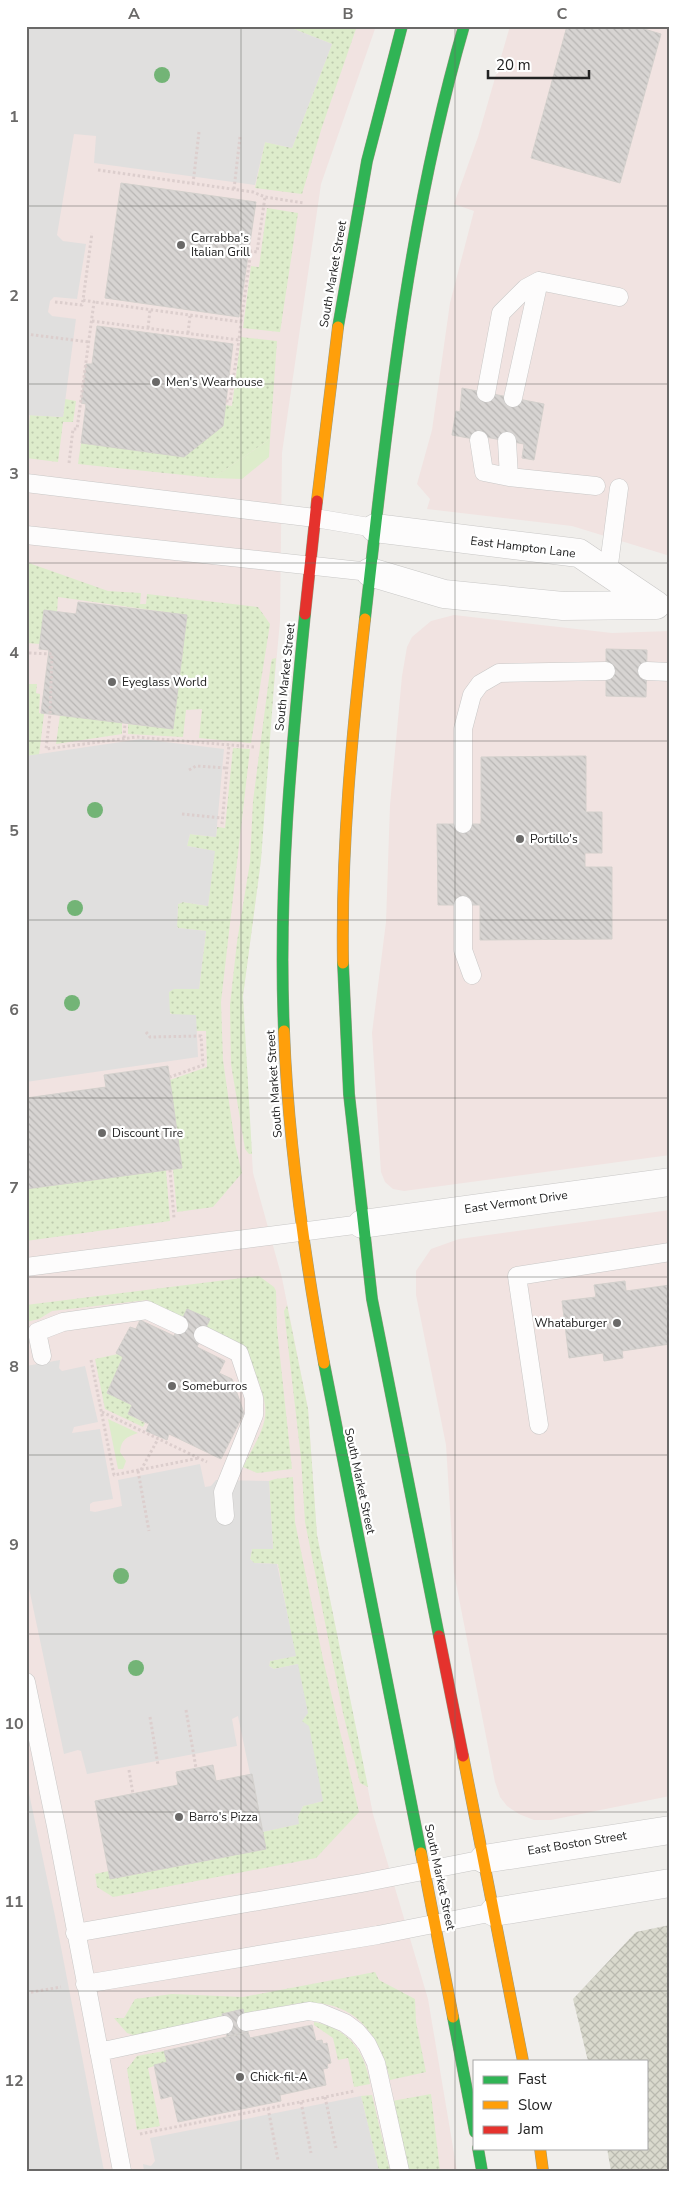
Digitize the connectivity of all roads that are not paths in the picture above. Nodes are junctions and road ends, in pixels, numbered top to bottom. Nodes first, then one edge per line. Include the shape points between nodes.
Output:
1 (402, 26) edge
2 (464, 26) edge
3 (540, 281) junction
4 (619, 297) dead end
5 (486, 393) dead end
6 (513, 398) dead end
7 (479, 440) dead end
8 (507, 441) dead end
9 (509, 477) junction
10 (26, 483) edge
11 (596, 486) dead end
12 (619, 488) dead end
13 (315, 518) junction
14 (375, 528) junction
15 (26, 534) edge
16 (310, 565) junction
17 (370, 572) junction
18 (608, 572) junction
19 (663, 606) edge
20 (606, 671) dead end
21 (646, 671) dead end
22 (670, 672) edge
23 (463, 824) dead end
24 (463, 905) dead end
25 (472, 975) dead end
26 (670, 1182) edge
27 (362, 1224) junction
28 (304, 1231) junction
29 (670, 1252) edge
30 (26, 1267) edge
31 (179, 1325) dead end
32 (203, 1335) dead end
33 (42, 1356) dead end
34 (539, 1425) dead end
35 (225, 1516) dead end
36 (26, 1682) edge
37 (670, 1830) edge
38 (484, 1859) junction
39 (425, 1870) junction
40 (670, 1883) edge
41 (494, 1912) junction
42 (436, 1923) junction
43 (75, 1933) junction
44 (86, 1984) junction
45 (246, 2022) dead end
46 (224, 2026) dead end
47 (99, 2052) junction
48 (523, 2060) edge
49 (473, 2121) edge
50 (478, 2150) edge
51 (540, 2150) edge
52 (122, 2171) edge
53 (400, 2171) edge
54 (482, 2171) edge
55 (543, 2171) edge

1 - 13 street, South Market Street via 370,145 348,261 331,372
2 - 14 street via 422,198 404,293
3 - 4 lane
3 - 5 lane via 526,288 502,313
3 - 6 lane
7 - 9 lane via 484,472
8 - 9 lane
9 - 11 lane
10 - 13 lane
12 - 18 lane
13 - 14 lane
13 - 16 street, South Market Street
14 - 17 street
14 - 18 street, East Hampton Lane via 579,553
15 - 16 lane
16 - 17 lane
16 - 28 street, South Market Street via 290,767 283,921 283,1011 289,1106
17 - 19 street, East Hampton Lane via 444,594 563,606
17 - 27 street via 348,793 342,965 346,1076
18 - 19 street, East Hampton Lane
20 - 23 lane via 499,674 480,684 472,695 463,729
21 - 22 lane
24 - 25 lane via 463,950
26 - 27 street, East Vermont Drive
27 - 28 lane
27 - 38 street via 372,1299
28 - 30 lane
28 - 39 street, South Market Street via 334,1423
29 - 34 lane via 517,1276
31 - 33 lane via 147,1310 63,1322 37,1332
32 - 35 lane via 240,1353 254,1398 254,1415 223,1492
36 - 43 lane
37 - 38 street, East Boston Street
38 - 39 lane
38 - 41 street
39 - 42 street, South Market Street
39 - 43 lane
40 - 41 street
41 - 42 lane
41 - 48 street
42 - 44 lane
42 - 49 street, South Market Street
43 - 44 lane
44 - 47 lane
45 - 53 lane via 315,2012 333,2016 357,2032 376,2064
46 - 47 lane
47 - 52 lane
50 - 54 street
51 - 55 street

